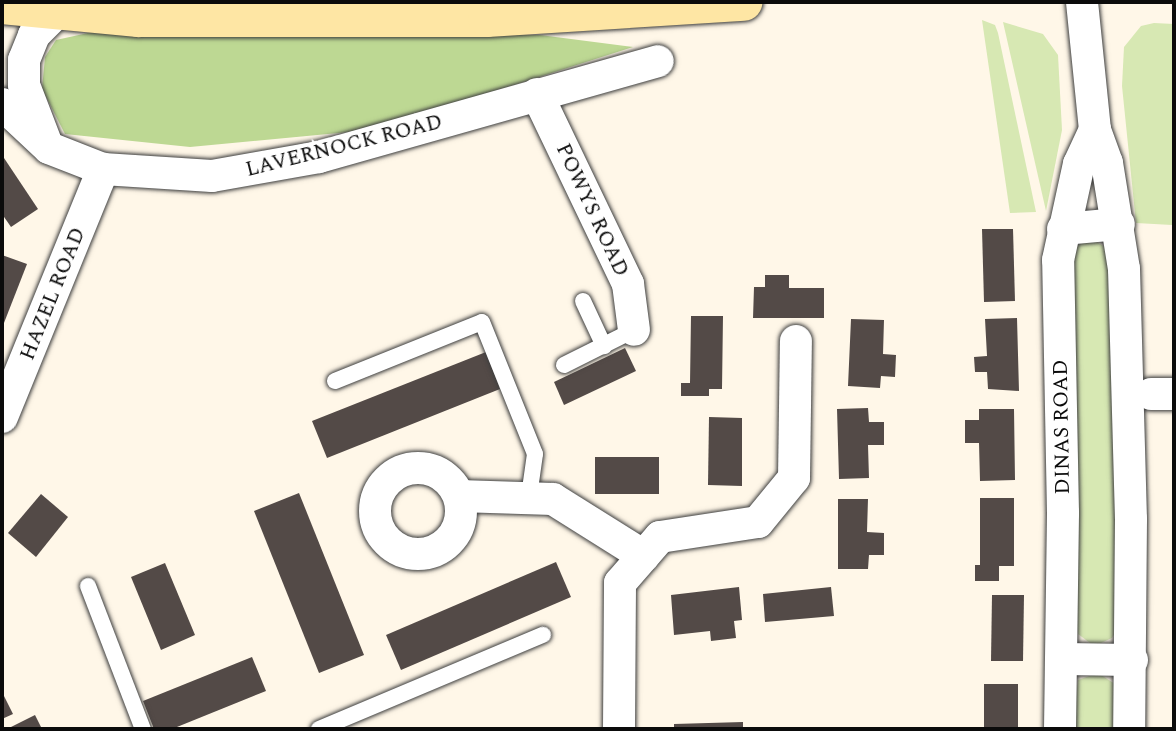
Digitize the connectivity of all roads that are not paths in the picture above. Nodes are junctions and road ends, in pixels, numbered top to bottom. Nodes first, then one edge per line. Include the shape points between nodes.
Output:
1 (744, 2) edge
2 (1082, 2) edge
3 (2, 5) edge
4 (59, 10) junction
5 (659, 61) dead end
6 (537, 94) junction
7 (2, 104) edge
8 (1095, 130) junction
9 (49, 148) junction
10 (103, 169) junction
11 (1119, 224) junction
12 (1063, 229) junction
13 (583, 301) dead end
14 (634, 330) joint
15 (796, 341) dead end
16 (604, 346) junction
17 (564, 365) dead end
18 (335, 381) dead end
19 (2, 417) edge
20 (459, 496) dead end
21 (529, 496) junction
22 (644, 556) junction
23 (88, 586) dead end
24 (543, 635) dead end
25 (1063, 659) junction
26 (1132, 660) junction
27 (143, 729) edge
28 (319, 729) edge
29 (619, 729) edge
30 (1060, 729) edge
31 (1129, 729) edge

1 - 4 main road via 487,18 138,18
2 - 8 street
3 - 4 main road
4 - 9 street via 34,35 24,60 29,105
5 - 6 street, LAVERNOCK ROAD
6 - 10 street, LAVERNOCK ROAD via 259,171 212,176
6 - 14 street, POWYS ROAD via 628,284
7 - 9 street, LAVERNOCK ROAD
8 - 11 street
8 - 12 street, DINAS ROAD via 1079,164
9 - 10 street, LAVERNOCK ROAD
10 - 19 street, HAZEL ROAD
11 - 12 street
11 - 26 street via 1128,355
12 - 25 street, DINAS ROAD via 1058,260
13 - 16 lane
14 - 16 lane
15 - 22 street via 794,478 758,522 660,537
16 - 17 lane
18 - 21 lane via 482,322 535,454
20 - 21 street
21 - 22 street via 553,499
22 - 29 street via 620,583
23 - 27 lane
24 - 28 lane
25 - 26 street
25 - 30 street, DINAS ROAD
26 - 31 street

